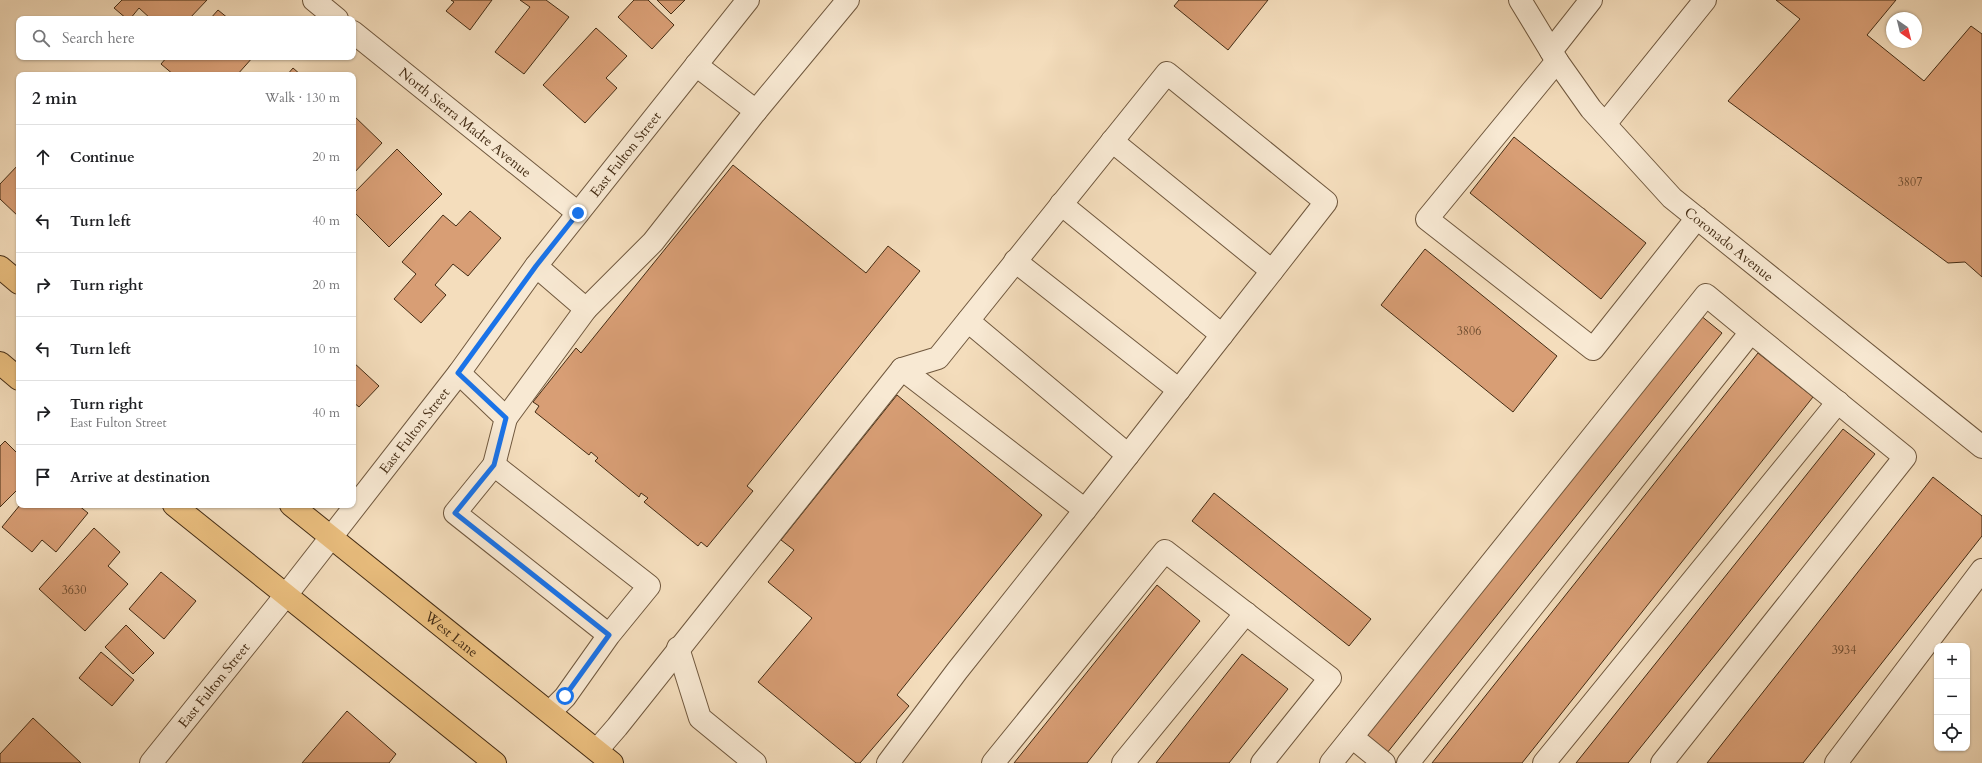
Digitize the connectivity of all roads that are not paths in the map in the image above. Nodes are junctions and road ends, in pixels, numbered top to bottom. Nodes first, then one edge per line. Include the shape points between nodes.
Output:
1 (314, 0) edge
2 (748, 0) edge
3 (848, 0) edge
4 (1520, 0) edge
5 (1591, 0) edge
6 (1705, 0) edge
7 (333, 16) edge
8 (356, 34) edge
9 (1554, 56) junction
10 (696, 65) junction
11 (756, 111) junction
12 (1605, 124) junction
13 (1112, 141) junction
14 (1062, 204) junction
15 (578, 213) junction
16 (1697, 218) junction
17 (1016, 261) junction
18 (536, 266) junction
19 (0, 267) edge
20 (1272, 271) junction
21 (16, 280) edge
22 (586, 309) junction
23 (968, 321) junction
24 (1751, 332) junction
25 (1222, 335) junction
26 (0, 364) edge
27 (902, 369) junction
28 (458, 373) junction
29 (16, 377) edge
30 (1179, 390) junction
31 (1838, 402) junction
32 (506, 418) junction
33 (1982, 447) edge
34 (1128, 455) junction
35 (494, 465) junction
36 (356, 504) edge
37 (178, 508) edge
38 (295, 508) edge
39 (353, 508) edge
40 (1085, 510) junction
41 (330, 537) junction
42 (1982, 570) edge
43 (286, 596) junction
44 (1246, 613) junction
45 (609, 635) junction
46 (678, 648) junction
47 (550, 712) junction
48 (1352, 738) junction
49 (604, 756) edge
50 (151, 763) edge
51 (495, 763) edge
52 (755, 763) edge
53 (888, 763) edge
54 (993, 763) edge
55 (1123, 763) edge
56 (1262, 763) edge
57 (1331, 763) edge
58 (1384, 763) edge
59 (1408, 763) edge
60 (1544, 763) edge
61 (1662, 763) edge
62 (1836, 763) edge

1 - 7 street
2 - 10 street, East Fulton Street
3 - 11 street
4 - 9 street, Coronado Avenue
5 - 9 street
6 - 12 street
8 - 15 street, North Sierra Madre Avenue
9 - 12 street, Coronado Avenue
9 - 16 street via 1427,219 1593,349
10 - 11 street
10 - 15 street, East Fulton Street
11 - 22 street via 653,242
12 - 16 street, Coronado Avenue via 1672,198
13 - 14 street
13 - 20 street
13 - 20 street via 1167,73 1326,202
14 - 17 street
14 - 25 street
15 - 18 street, East Fulton Street
16 - 33 street, Coronado Avenue
17 - 23 street
17 - 30 street
18 - 22 street
18 - 28 street, East Fulton Street
19 - 21 main road
20 - 25 street
22 - 32 street
23 - 27 street via 938,358
23 - 34 street
24 - 31 street
24 - 48 street via 1706,294
24 - 59 street
25 - 30 street
26 - 29 main road
27 - 40 street
27 - 46 street
28 - 32 street
28 - 36 street, East Fulton Street
30 - 34 street
31 - 60 street
31 - 61 street via 1905,457
32 - 35 street
34 - 40 street
35 - 45 street via 455,513
35 - 45 street via 649,586
37 - 43 main road
38 - 41 main road, West Lane
39 - 41 street, East Fulton Street
40 - 53 street via 957,671
41 - 43 street, East Fulton Street
41 - 47 main road, West Lane
42 - 62 street
43 - 50 street, East Fulton Street
43 - 51 main road
44 - 54 street via 1165,551
44 - 55 street
44 - 56 street via 1330,678
45 - 47 street via 565,696
46 - 49 street
46 - 52 street via 700,718
47 - 49 main road, West Lane
48 - 57 street
48 - 58 street

